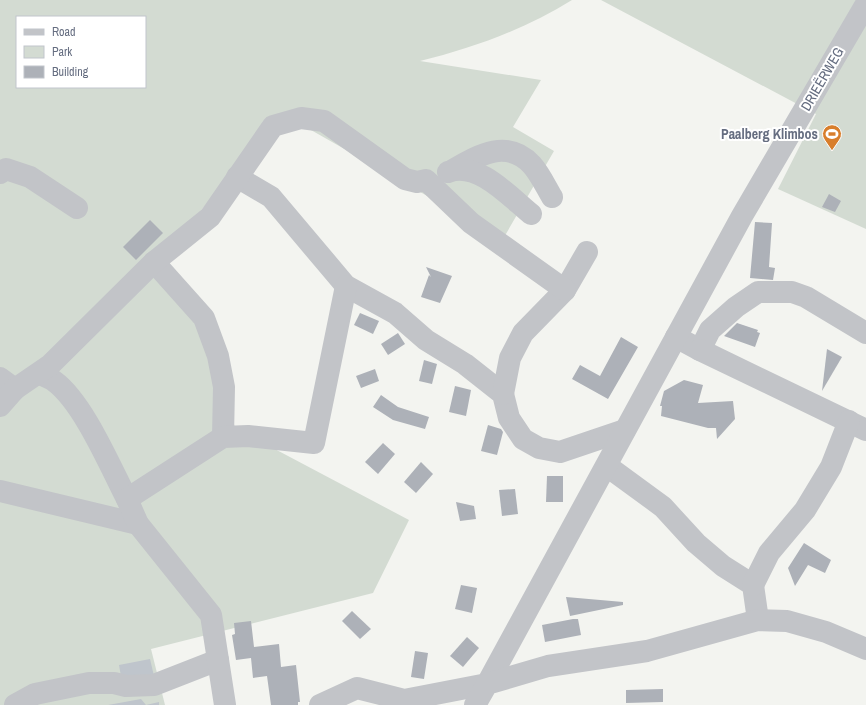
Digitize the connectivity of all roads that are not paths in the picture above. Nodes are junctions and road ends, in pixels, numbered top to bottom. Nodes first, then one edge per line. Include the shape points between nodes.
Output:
1 (866, 4) edge
2 (453, 170) junction
3 (0, 172) edge
4 (237, 177) junction
5 (426, 180) junction
6 (552, 197) dead end
7 (77, 208) dead end
8 (531, 214) dead end
9 (587, 252) dead end
10 (154, 262) junction
11 (346, 286) junction
12 (565, 290) junction
13 (866, 334) edge
14 (676, 337) junction
15 (700, 350) junction
16 (40, 374) junction
17 (8, 384) edge
18 (503, 394) junction
19 (0, 406) edge
20 (857, 425) edge
21 (625, 430) junction
22 (223, 437) junction
23 (607, 466) junction
24 (0, 491) edge
25 (127, 499) junction
26 (138, 524) junction
27 (753, 584) junction
28 (758, 620) junction
29 (866, 650) edge
30 (218, 660) junction
31 (481, 699) edge
32 (15, 705) edge
33 (225, 705) edge
34 (320, 705) edge

1 - 14 street, DRIEËRWEG via 742,216
2 - 5 street
2 - 6 street via 494,150 513,152 532,165
2 - 8 street via 466,169 492,181
3 - 7 street via 6,169 30,177
4 - 5 street via 273,126 301,118 324,122 405,179 417,182
4 - 10 street via 210,217
4 - 11 street via 271,197
5 - 12 street via 471,223
9 - 12 street
10 - 16 street
10 - 22 street via 204,318 218,356 224,387
11 - 18 street via 395,313 426,340 465,364
11 - 22 street via 314,443 248,436
12 - 18 street via 523,333 510,358
13 - 15 street via 806,297 792,292 758,292 710,330
14 - 15 street
14 - 21 street, DRIEËRWEG
15 - 20 street
16 - 17 street
16 - 25 street via 53,380 71,398 100,444
17 - 19 street
18 - 21 street via 509,418 523,439 539,448 560,452
20 - 27 street via 805,510 769,553
21 - 23 street, DRIEËRWEG
22 - 25 street
23 - 27 street via 663,507 696,543 723,566
23 - 31 street, DRIEËRWEG
24 - 26 street
25 - 26 street
26 - 30 street via 211,615
27 - 28 street
28 - 29 street via 786,621 826,632
28 - 31 street via 646,651 548,666
30 - 32 street via 154,685 89,683 35,694
30 - 33 street
31 - 34 street via 404,700 357,688

